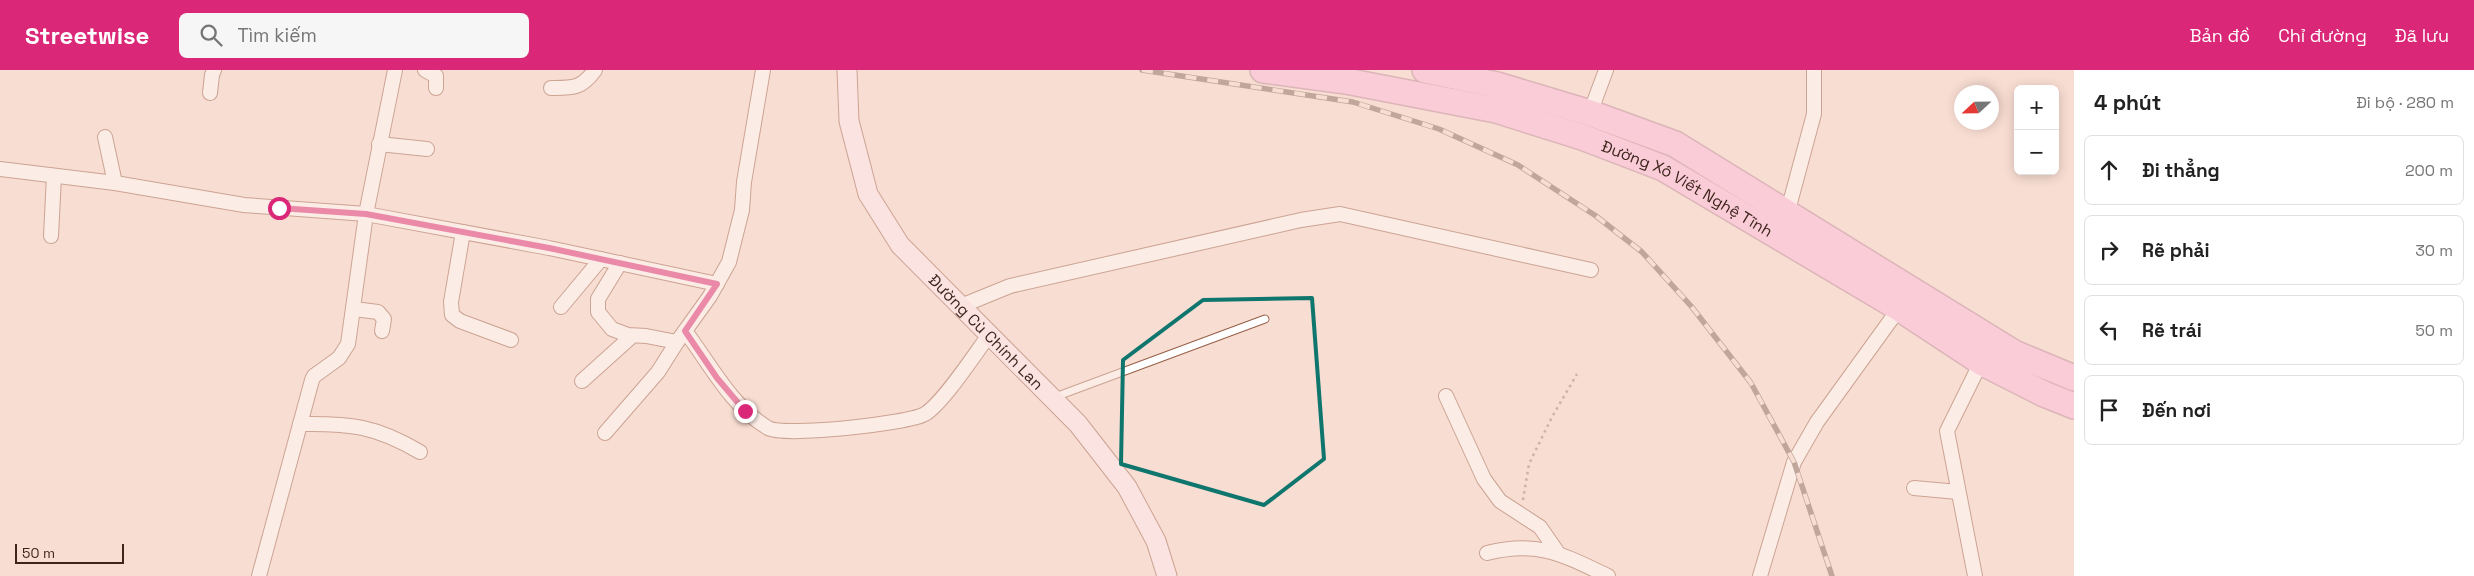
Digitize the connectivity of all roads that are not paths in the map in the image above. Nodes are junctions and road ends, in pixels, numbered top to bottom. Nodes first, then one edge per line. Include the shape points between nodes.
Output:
1 (214, 70) edge
2 (395, 70) edge
3 (425, 70) edge
4 (595, 70) edge
5 (763, 70) edge
6 (847, 70) edge
7 (1263, 70) edge
8 (1425, 70) edge
9 (1606, 70) edge
10 (1814, 70) edge
11 (436, 88) dead end
12 (551, 88) dead end
13 (210, 93) dead end
14 (1590, 113) junction
15 (105, 137) dead end
16 (379, 144) junction
17 (427, 149) dead end
18 (0, 169) edge
19 (54, 176) junction
20 (114, 183) junction
21 (366, 214) junction
22 (1788, 214) junction
23 (463, 232) junction
24 (51, 236) dead end
25 (600, 259) junction
26 (620, 263) junction
27 (1591, 270) dead end
28 (717, 284) junction
29 (1906, 299) junction
30 (961, 306) junction
31 (561, 307) dead end
32 (354, 309) junction
33 (1265, 319) dead end
34 (382, 331) dead end
35 (685, 331) junction
36 (990, 335) junction
37 (632, 336) junction
38 (1992, 339) junction
39 (511, 340) dead end
40 (676, 342) junction
41 (1980, 362) junction
42 (2074, 378) edge
43 (582, 381) dead end
44 (1446, 396) dead end
45 (1052, 398) junction
46 (2074, 406) edge
47 (300, 424) junction
48 (605, 432) dead end
49 (420, 452) dead end
50 (1914, 488) dead end
51 (1958, 492) junction
52 (1487, 553) dead end
53 (1558, 553) junction
54 (259, 576) edge
55 (1167, 576) edge
56 (1608, 576) edge
57 (1760, 576) edge
58 (1975, 576) edge

1 - 13 street
2 - 16 street
3 - 11 street via 436,76
4 - 12 street via 580,85
5 - 28 street via 742,210 729,262
6 - 30 street, Đường Cù Chính Lan via 849,121 868,194 900,245
7 - 29 highway, Đường Xô Viết Nghệ Tĩnh via 1346,81 1496,110 1582,137 1663,168
8 - 14 highway, Đường Xô Viết Nghệ Tĩnh via 1497,85
9 - 14 street
10 - 22 street via 1814,114
14 - 22 highway, Đường Xô Viết Nghệ Tĩnh via 1675,144
15 - 20 street
16 - 17 street
16 - 21 street
18 - 19 street
19 - 20 street
19 - 24 street
20 - 21 street via 244,205
21 - 23 street
21 - 32 street
22 - 29 highway, Đường Xô Viết Nghệ Tĩnh
23 - 25 street
23 - 39 street via 451,302 452,315
25 - 26 street
25 - 31 street
26 - 28 street
26 - 37 street via 602,291 597,307 612,329
27 - 30 street via 1340,214 1010,286
28 - 35 street
29 - 38 highway, Đường Xô Viết Nghệ Tĩnh
29 - 41 highway, Đường Xô Viết Nghệ Tĩnh
29 - 57 street via 1817,422 1794,462
30 - 36 street, Đường Cù Chính Lan
32 - 34 street via 378,312 384,319
32 - 47 street via 348,344 339,358 314,376
33 - 45 lane
35 - 36 street via 717,378 745,411 774,430 785,432 869,426 917,418 937,404
35 - 40 street
36 - 45 street, Đường Cù Chính Lan
37 - 40 street
37 - 43 street
38 - 41 street
38 - 42 highway, Đường Xô Viết Nghệ Tĩnh via 2014,353
40 - 48 street via 652,380
41 - 46 highway, Đường Xô Viết Nghệ Tĩnh
41 - 51 street via 1947,431
44 - 53 street via 1484,479 1500,501 1540,528
45 - 55 street, Đường Cù Chính Lan via 1078,424 1127,487 1156,541
47 - 49 street via 373,429
47 - 54 street
50 - 51 street
51 - 58 street
52 - 53 street via 1510,548 1546,549
53 - 56 street

